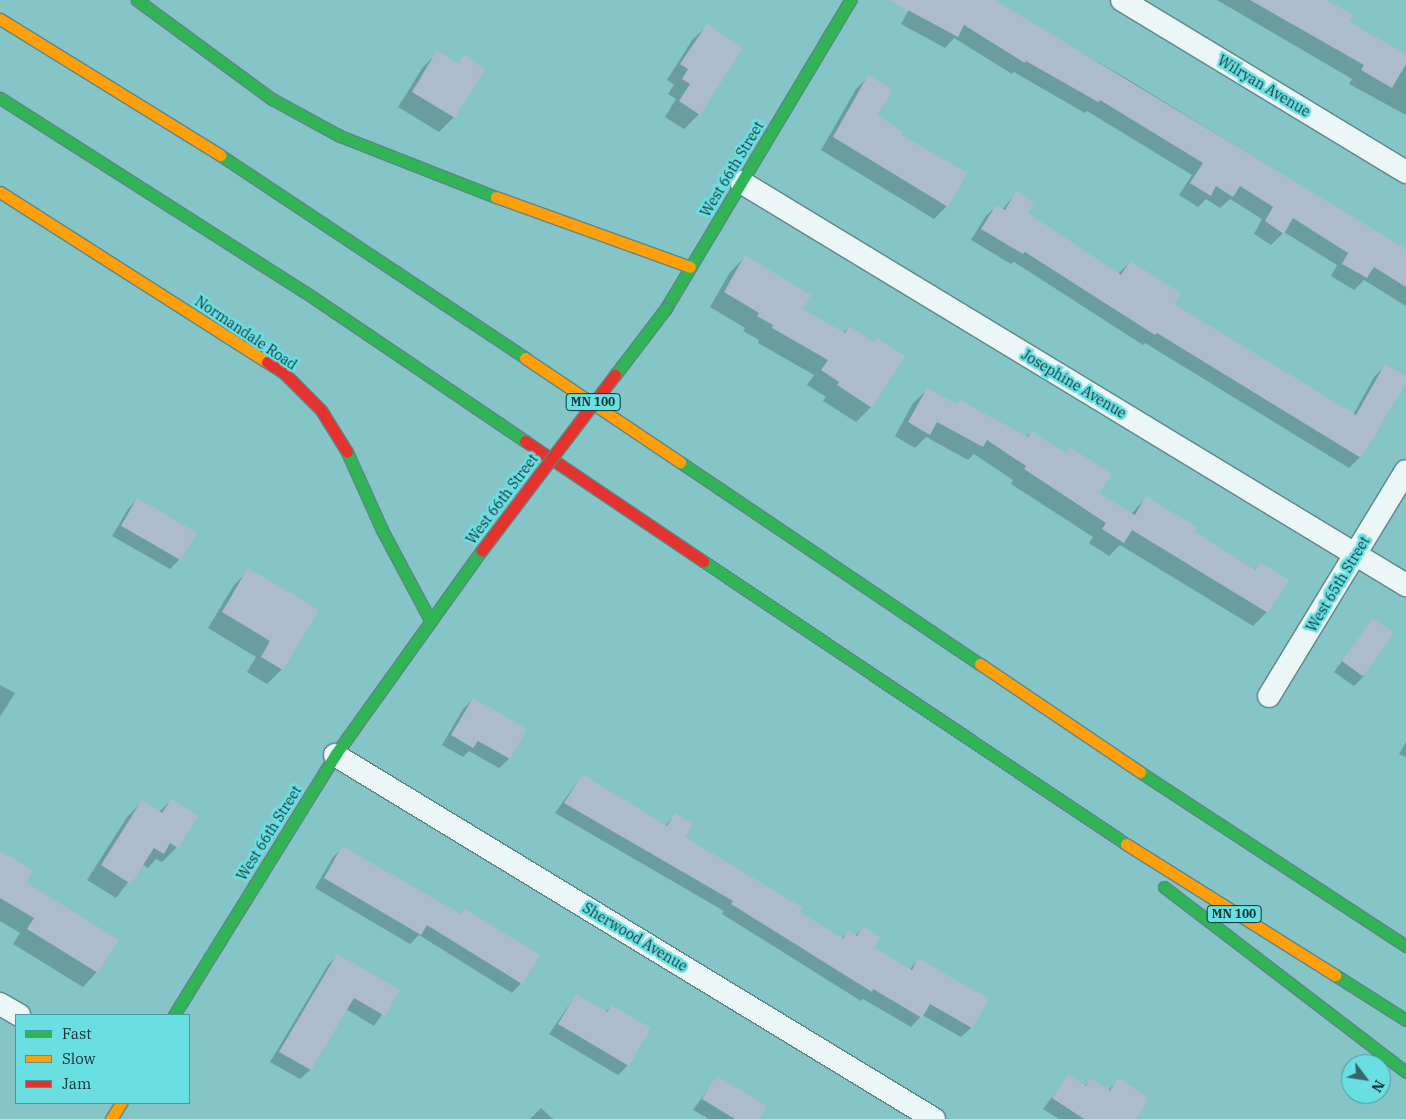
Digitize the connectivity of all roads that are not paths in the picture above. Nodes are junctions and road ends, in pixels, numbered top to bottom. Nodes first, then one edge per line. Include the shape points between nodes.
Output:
1 (137, 0) edge
2 (850, 0) edge
3 (1122, 0) edge
4 (0, 19) edge
5 (0, 98) edge
6 (1406, 172) edge
7 (741, 182) junction
8 (0, 192) edge
9 (690, 267) junction
10 (1406, 471) edge
11 (1356, 555) junction
12 (1406, 585) edge
13 (430, 620) junction
14 (1270, 696) dead end
15 (335, 755) junction
16 (1064, 805) junction
17 (1406, 946) edge
18 (0, 1004) edge
19 (17, 1014) edge
20 (175, 1014) edge
21 (1406, 1020) edge
22 (1406, 1072) edge
23 (120, 1104) edge
24 (111, 1119) edge
25 (934, 1119) edge

1 - 9 main road via 208,55 272,98 340,136 421,170
2 - 7 main road, West 66th Street
3 - 6 street, Wilryan Avenue
4 - 17 main road, MN 100 via 276,190 1178,798
5 - 16 main road, MN 100 via 305,292
7 - 9 main road, West 66th Street
7 - 11 street, Josephine Avenue
8 - 13 main road, Normandale Road via 284,374 321,410 347,451 382,530
9 - 13 main road, West 66th Street, bridge via 666,308
10 - 11 street, West 65th Street
11 - 12 street, Josephine Avenue
11 - 14 street, West 65th Street
13 - 15 main road, West 66th Street
15 - 20 main road, West 66th Street
15 - 25 street, Sherwood Avenue
16 - 21 main road, MN 100
16 - 22 main road
18 - 19 street
23 - 24 main road

